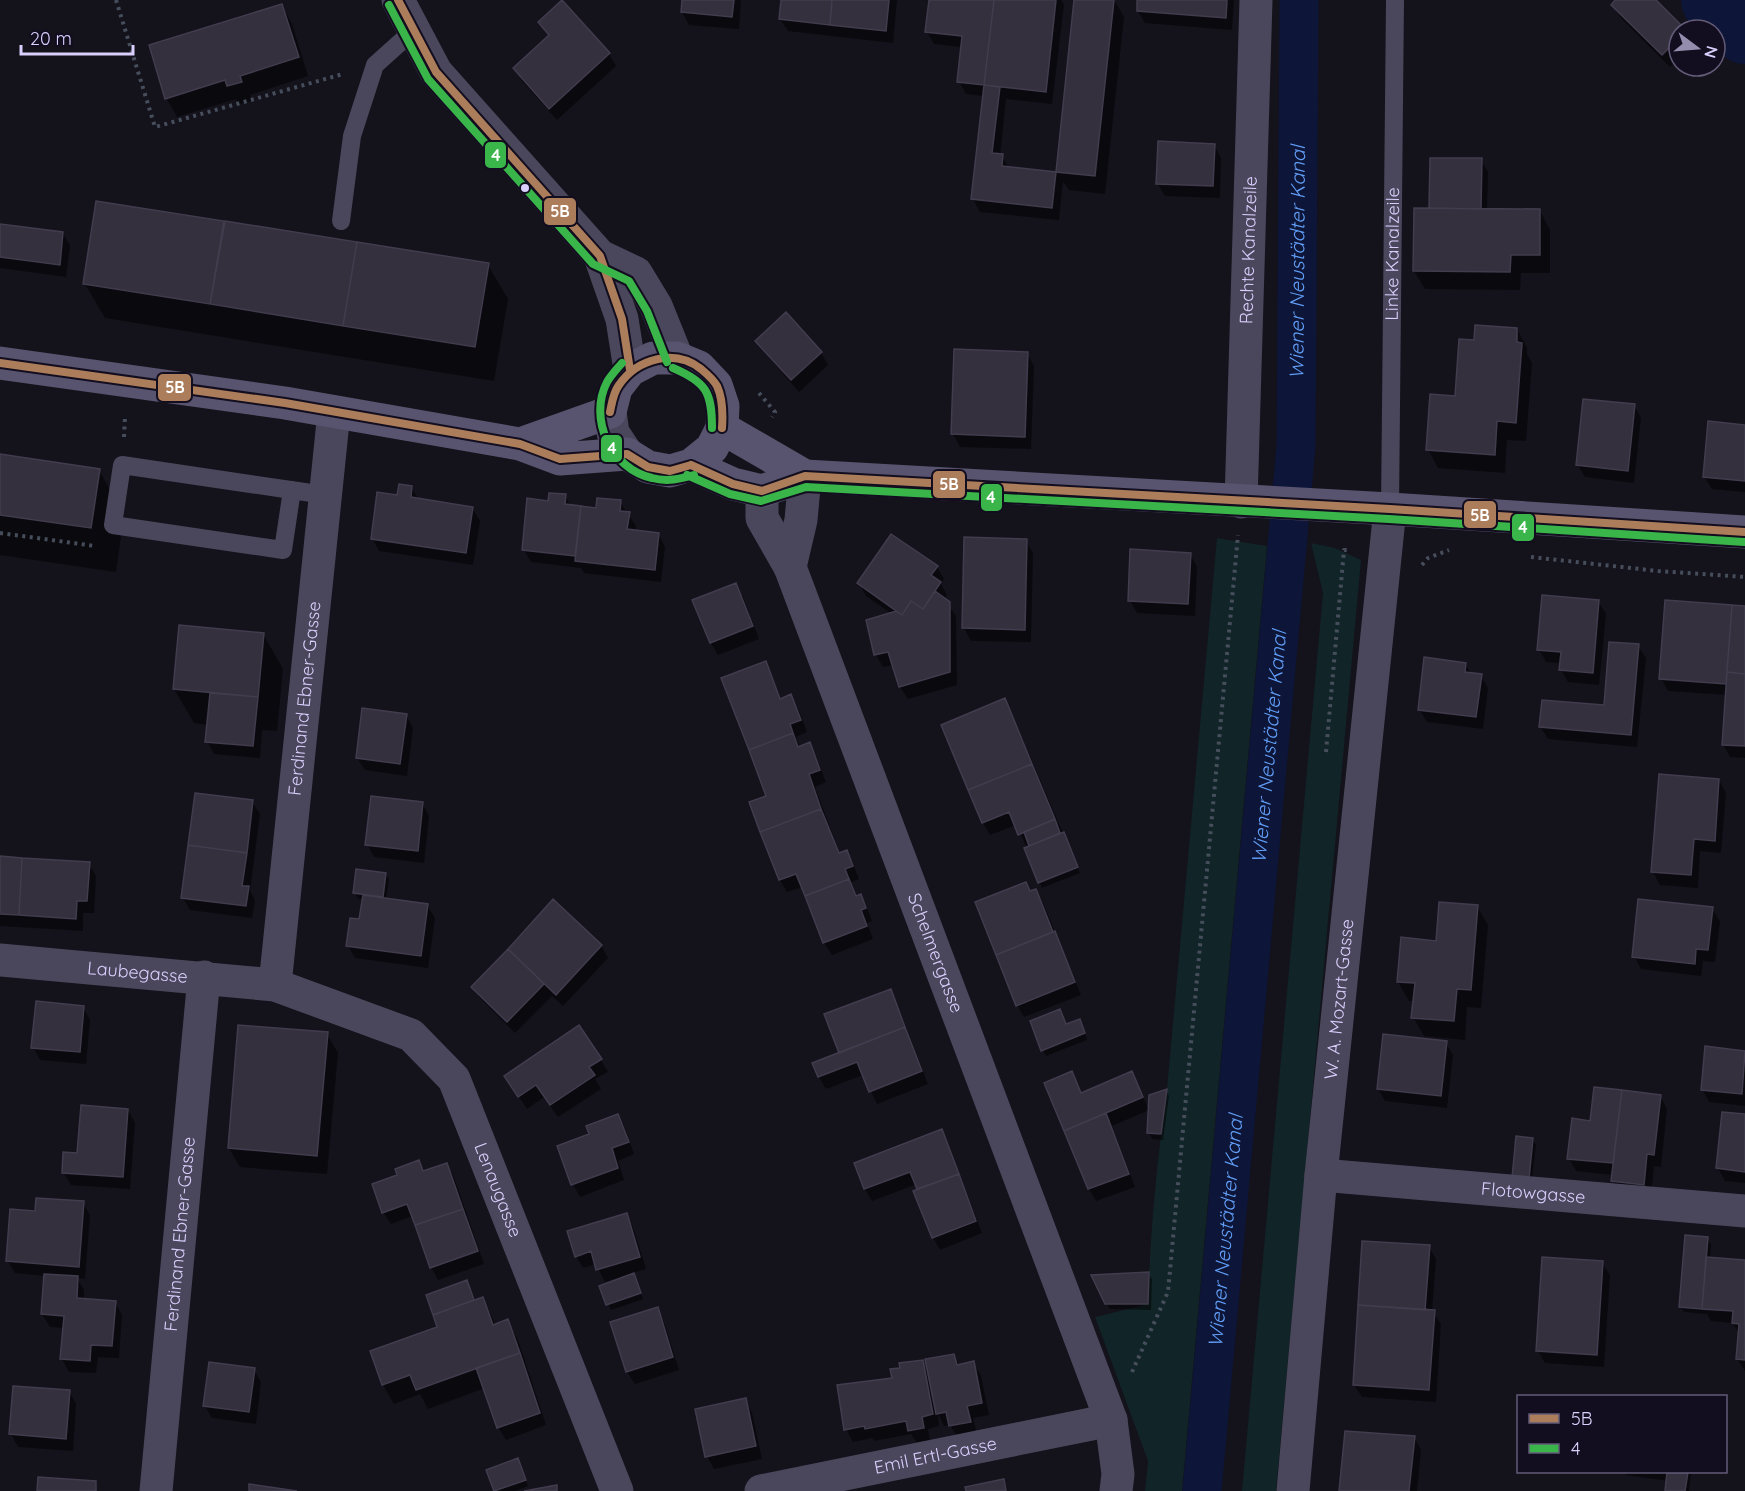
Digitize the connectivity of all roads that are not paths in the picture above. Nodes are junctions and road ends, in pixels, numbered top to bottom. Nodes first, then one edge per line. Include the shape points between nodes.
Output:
1 (398, 0) edge
2 (1256, 0) edge
3 (1395, 0) edge
4 (414, 30) junction
5 (341, 221) dead end
6 (600, 256) junction
7 (677, 358) junction
8 (0, 363) edge
9 (630, 370) junction
10 (334, 412) junction
11 (610, 412) junction
12 (722, 428) junction
13 (520, 444) junction
14 (627, 454) junction
15 (691, 465) junction
16 (805, 476) junction
17 (292, 490) junction
18 (762, 491) junction
19 (325, 495) junction
20 (1247, 502) junction
21 (1390, 509) junction
22 (1745, 532) edge
23 (790, 567) junction
24 (0, 960) edge
25 (204, 977) junction
26 (275, 985) junction
27 (1321, 1175) junction
28 (1745, 1211) edge
29 (1111, 1420) junction
30 (156, 1491) edge
31 (617, 1491) edge
32 (761, 1491) edge
33 (1116, 1491) edge
34 (1293, 1491) edge

1 - 4 street
2 - 20 street, Rechte Kanalzeile
3 - 21 lane, Linke Kanalzeile
4 - 5 lane via 375,65 352,136
4 - 6 street via 436,72
6 - 7 street via 636,273 656,306
6 - 9 street via 622,319
7 - 9 street via 653,358
7 - 12 street via 699,367 716,385 723,406
8 - 10 street
9 - 11 street via 616,388
10 - 13 street
10 - 19 street, Ferdinand Ebner-Gasse
11 - 13 street
11 - 14 street via 613,433
12 - 15 street via 712,448
12 - 16 street
13 - 14 street via 560,459
14 - 15 street via 648,467 670,471
15 - 18 street via 733,484
16 - 18 street
16 - 20 street
16 - 23 street via 801,520
17 - 17 lane via 122,465 113,525 284,550
17 - 19 lane
18 - 23 street, Schelmergasse via 762,518
19 - 26 street, Ferdinand Ebner-Gasse
20 - 21 street
21 - 22 street
21 - 27 street, W. A. Mozart-Gasse
23 - 29 street, Schelmergasse
24 - 25 street, Laubegasse
25 - 26 street, Laubegasse
25 - 30 street, Ferdinand Ebner-Gasse
26 - 31 street, Lenaugasse via 411,1035 454,1079
27 - 28 street, Flotowgasse
27 - 34 street, W. A. Mozart-Gasse
29 - 32 street, Emil Ertl-Gasse
29 - 33 street via 1118,1474

